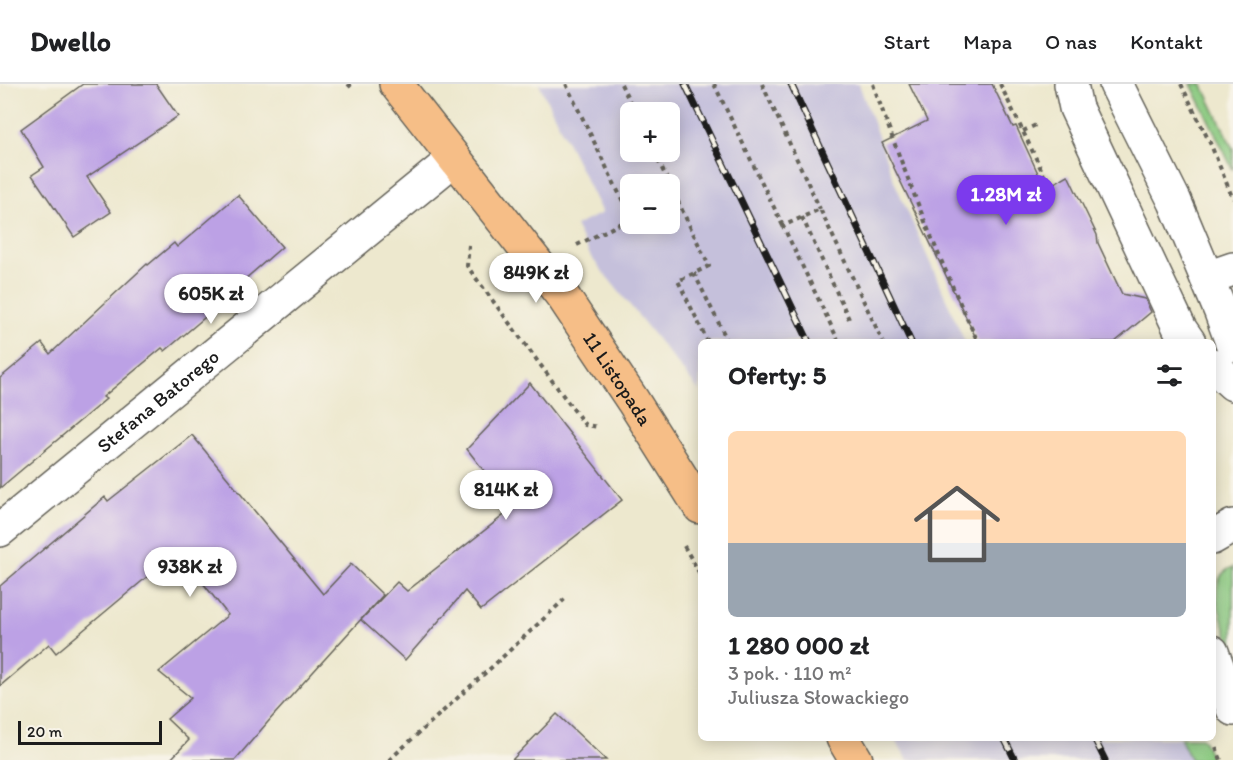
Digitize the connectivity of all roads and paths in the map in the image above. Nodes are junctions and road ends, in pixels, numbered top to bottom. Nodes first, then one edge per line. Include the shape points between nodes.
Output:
1 (348, 84) edge
2 (396, 84) edge
3 (566, 84) edge
4 (621, 84) edge
5 (714, 84) edge
6 (762, 84) edge
7 (873, 84) edge
8 (999, 84) edge
9 (1071, 84) edge
10 (1116, 84) edge
11 (1181, 84) edge
12 (360, 96) dead end
13 (630, 102) edge
14 (454, 159) junction
15 (659, 162) edge
16 (1044, 175) dead end
17 (620, 197) edge
18 (1233, 199) edge
19 (820, 209) junction
20 (802, 217) junction
21 (620, 223) edge
22 (783, 226) junction
23 (469, 244) dead end
24 (570, 248) dead end
25 (694, 273) junction
26 (1220, 273) edge
27 (849, 319) dead end
28 (707, 339) edge
29 (727, 339) edge
30 (838, 339) edge
31 (882, 339) edge
32 (977, 339) edge
33 (1187, 339) edge
34 (1233, 345) edge
35 (1216, 369) edge
36 (1233, 384) edge
37 (605, 428) dead end
38 (698, 504) edge
39 (1233, 526) edge
40 (0, 530) edge
41 (1216, 536) edge
42 (683, 544) dead end
43 (698, 570) edge
44 (567, 597) dead end
45 (1216, 663) edge
46 (1233, 709) edge
47 (845, 741) edge
48 (389, 760) edge
49 (856, 760) edge

1 - 12 path
2 - 14 main road, 11 Listopada
3 - 17 path
4 - 13 path
5 - 22 path
6 - 19 path
7 - 32 path via 905,171
8 - 16 path
9 - 33 street via 1076,108
10 - 26 street via 1175,202
11 - 18 path
14 - 38 main road, 11 Listopada via 564,298
14 - 40 street, Stefana Batorego
15 - 25 path via 709,266
19 - 20 path
19 - 31 path
20 - 22 path
20 - 27 path
21 - 24 path
22 - 30 path
23 - 37 path via 467,266 585,425
25 - 28 path via 678,280
25 - 29 path
26 - 34 street
35 - 36 street
39 - 41 street
42 - 43 path
44 - 48 path
45 - 46 street
47 - 49 main road

